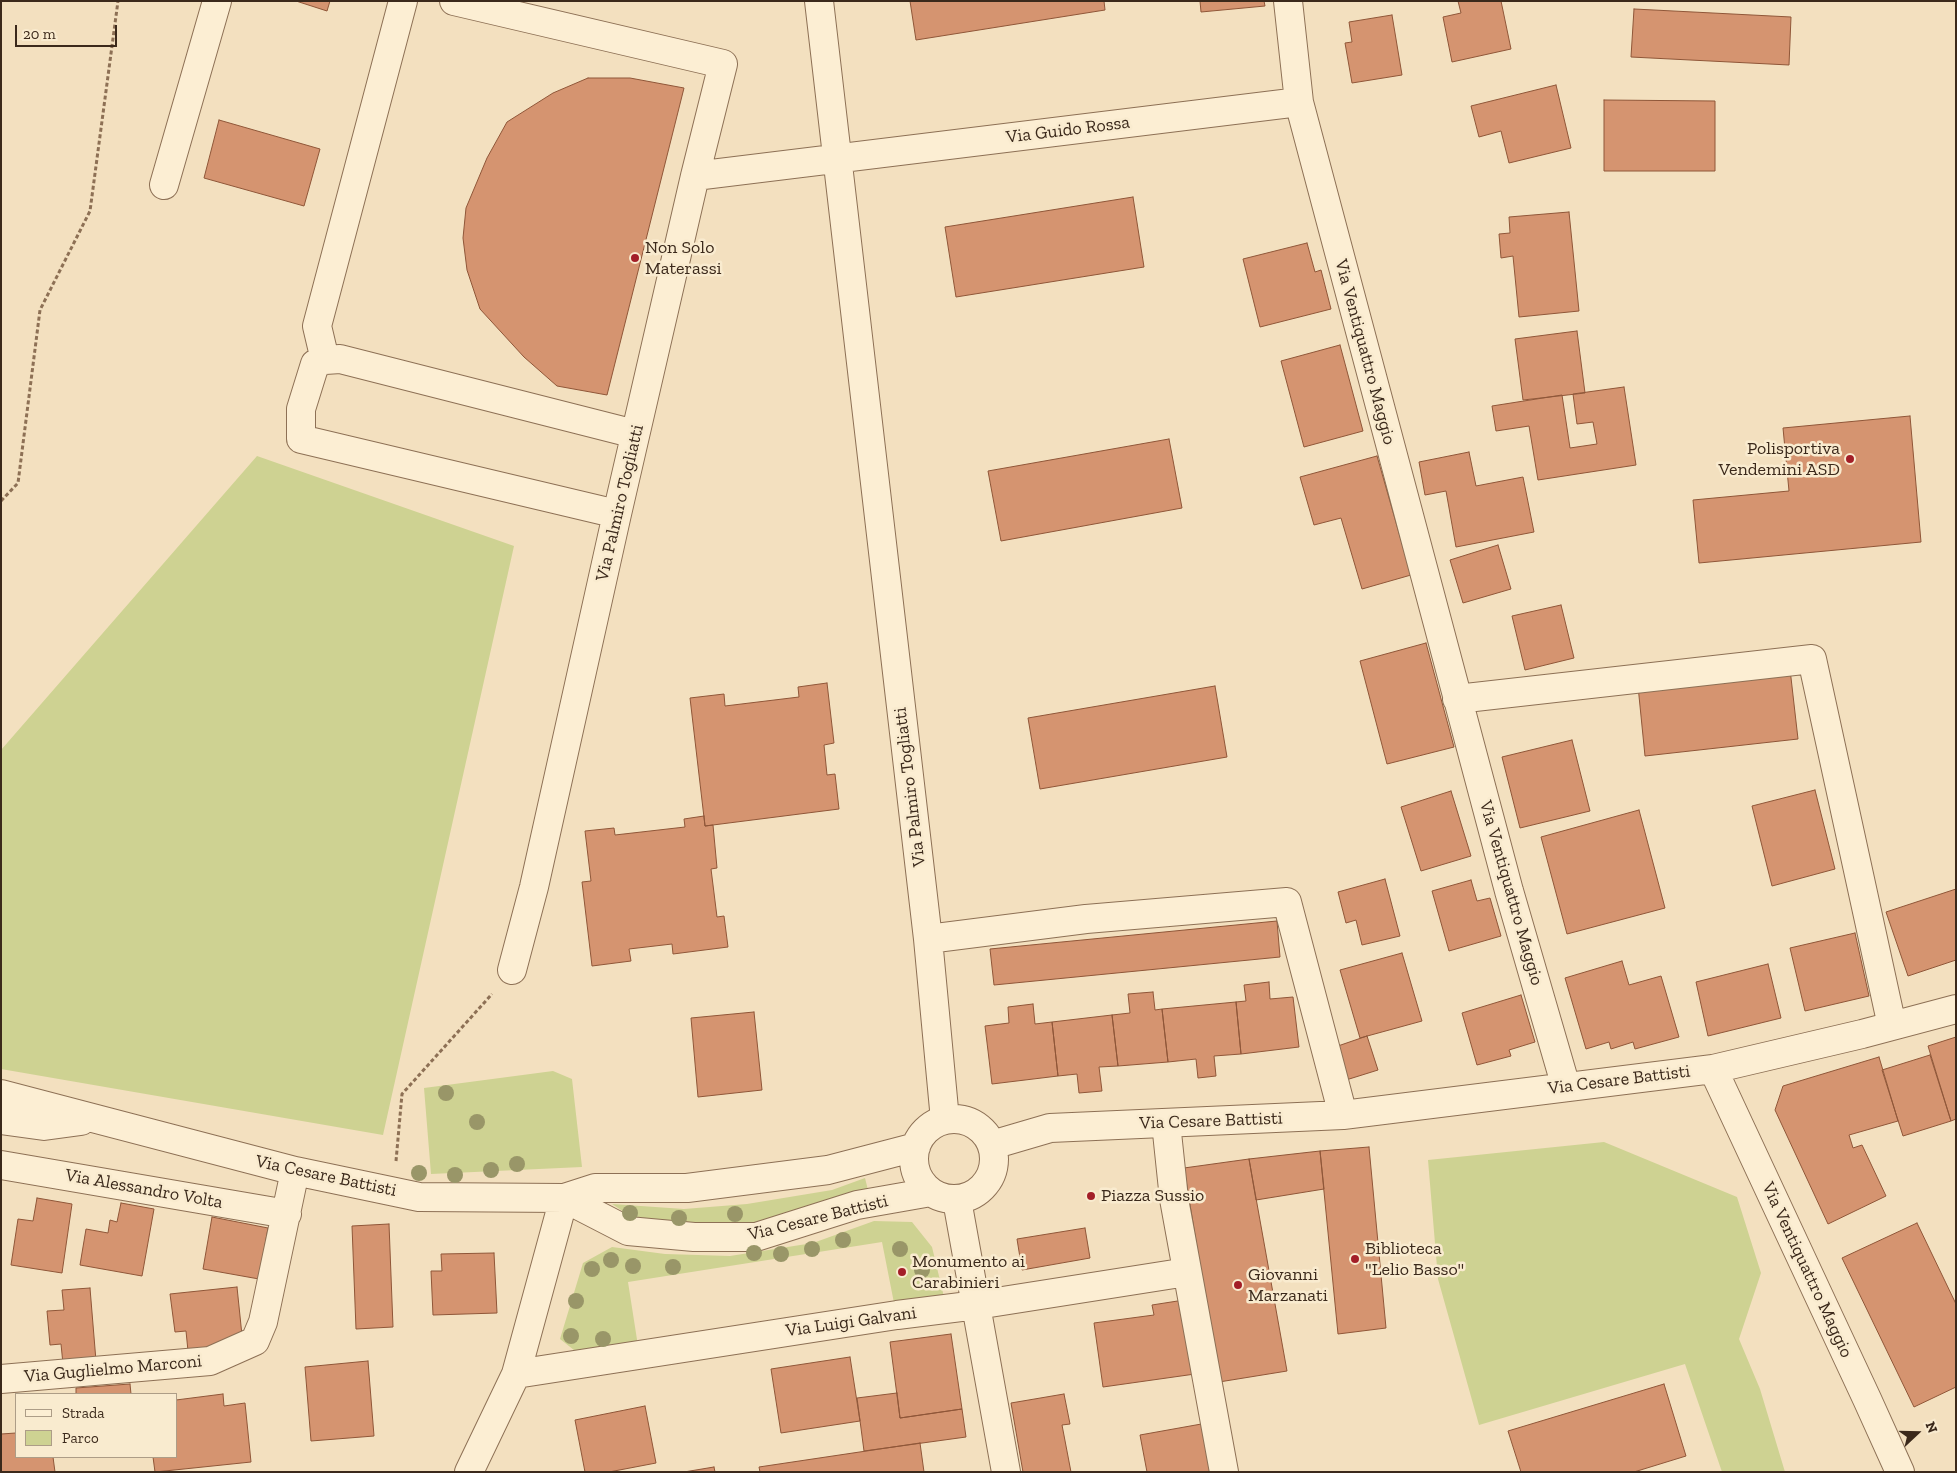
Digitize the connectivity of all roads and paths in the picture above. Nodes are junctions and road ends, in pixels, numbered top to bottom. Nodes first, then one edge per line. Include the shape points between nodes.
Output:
1 (118, 1) edge
2 (217, 1) edge
3 (402, 1) edge
4 (454, 1) edge
5 (819, 1) edge
6 (1288, 1) edge
7 (1299, 102) junction
8 (837, 158) junction
9 (695, 176) junction
10 (164, 185) dead end
11 (325, 360) junction
12 (635, 434) junction
13 (1, 502) edge
14 (617, 514) junction
15 (1458, 699) junction
16 (928, 939) junction
17 (512, 970) joint
18 (1956, 1009) edge
19 (1892, 1026) junction
20 (1712, 1069) junction
21 (1566, 1087) junction
22 (1, 1094) edge
23 (1343, 1115) junction
24 (92, 1119) junction
25 (1, 1120) edge
26 (945, 1120) junction
27 (1166, 1123) junction
28 (992, 1145) junction
29 (916, 1147) junction
30 (1, 1165) edge
31 (295, 1171) junction
32 (393, 1191) junction
33 (931, 1192) junction
34 (564, 1198) junction
35 (957, 1200) junction
36 (287, 1214) junction
37 (1187, 1272) junction
38 (977, 1305) junction
39 (516, 1374) junction
40 (1, 1379) edge
41 (469, 1472) edge
42 (1006, 1472) edge
43 (1224, 1472) edge
44 (1900, 1472) edge

1 - 13 path via 90,211 40,310 18,483
2 - 10 street
3 - 11 street via 317,326
4 - 9 street, Via Palmiro Togliatti via 723,64
5 - 8 street, Via Palmiro Togliatti
6 - 7 street, Via Ventiquattro Maggio
7 - 8 street, Via Guido Rossa
7 - 15 street, Via Ventiquattro Maggio
8 - 9 street
8 - 16 street, Via Palmiro Togliatti
9 - 12 street, Via Palmiro Togliatti
11 - 12 street via 340,359
11 - 14 street via 315,364 301,410 301,439
12 - 14 street, Via Palmiro Togliatti
14 - 17 street, Via Palmiro Togliatti via 534,887
15 - 19 street via 1812,659
15 - 21 street, Via Ventiquattro Maggio
16 - 23 street via 1086,919 1287,902
16 - 26 street, Via Palmiro Togliatti
17 - 32 path via 402,1094
18 - 19 street, Via Cesare Battisti
19 - 20 street, Via Cesare Battisti
20 - 21 street, Via Cesare Battisti
20 - 44 street, Via Ventiquattro Maggio
21 - 23 street, Via Cesare Battisti
22 - 24 street, Via Cesare Battisti
23 - 27 street, Via Cesare Battisti
24 - 25 street, Via Cesare Battisti via 44,1126
24 - 31 street, Via Cesare Battisti
26 - 28 street via 957,1119 973,1124
26 - 29 street via 932,1125
27 - 28 street, Via Cesare Battisti via 1050,1128
27 - 37 street via 1174,1199
28 - 35 street via 994,1164 988,1180 976,1194
29 - 33 street via 916,1172
29 - 34 street, Via Cesare Battisti via 828,1170 687,1188 595,1188
30 - 36 street, Via Alessandro Volta
31 - 32 street, Via Cesare Battisti
31 - 36 street, Via Guglielmo Marconi
32 - 34 street, Via Cesare Battisti via 419,1197
33 - 34 street, Via Cesare Battisti via 857,1205 756,1237 694,1237 628,1230
33 - 35 street, Via Cesare Battisti
34 - 39 street
35 - 38 street
36 - 40 street, Via Guglielmo Marconi via 256,1341 210,1361
37 - 38 street, Via Luigi Galvani
37 - 43 street
38 - 39 street, Via Luigi Galvani
38 - 42 street
39 - 41 street

